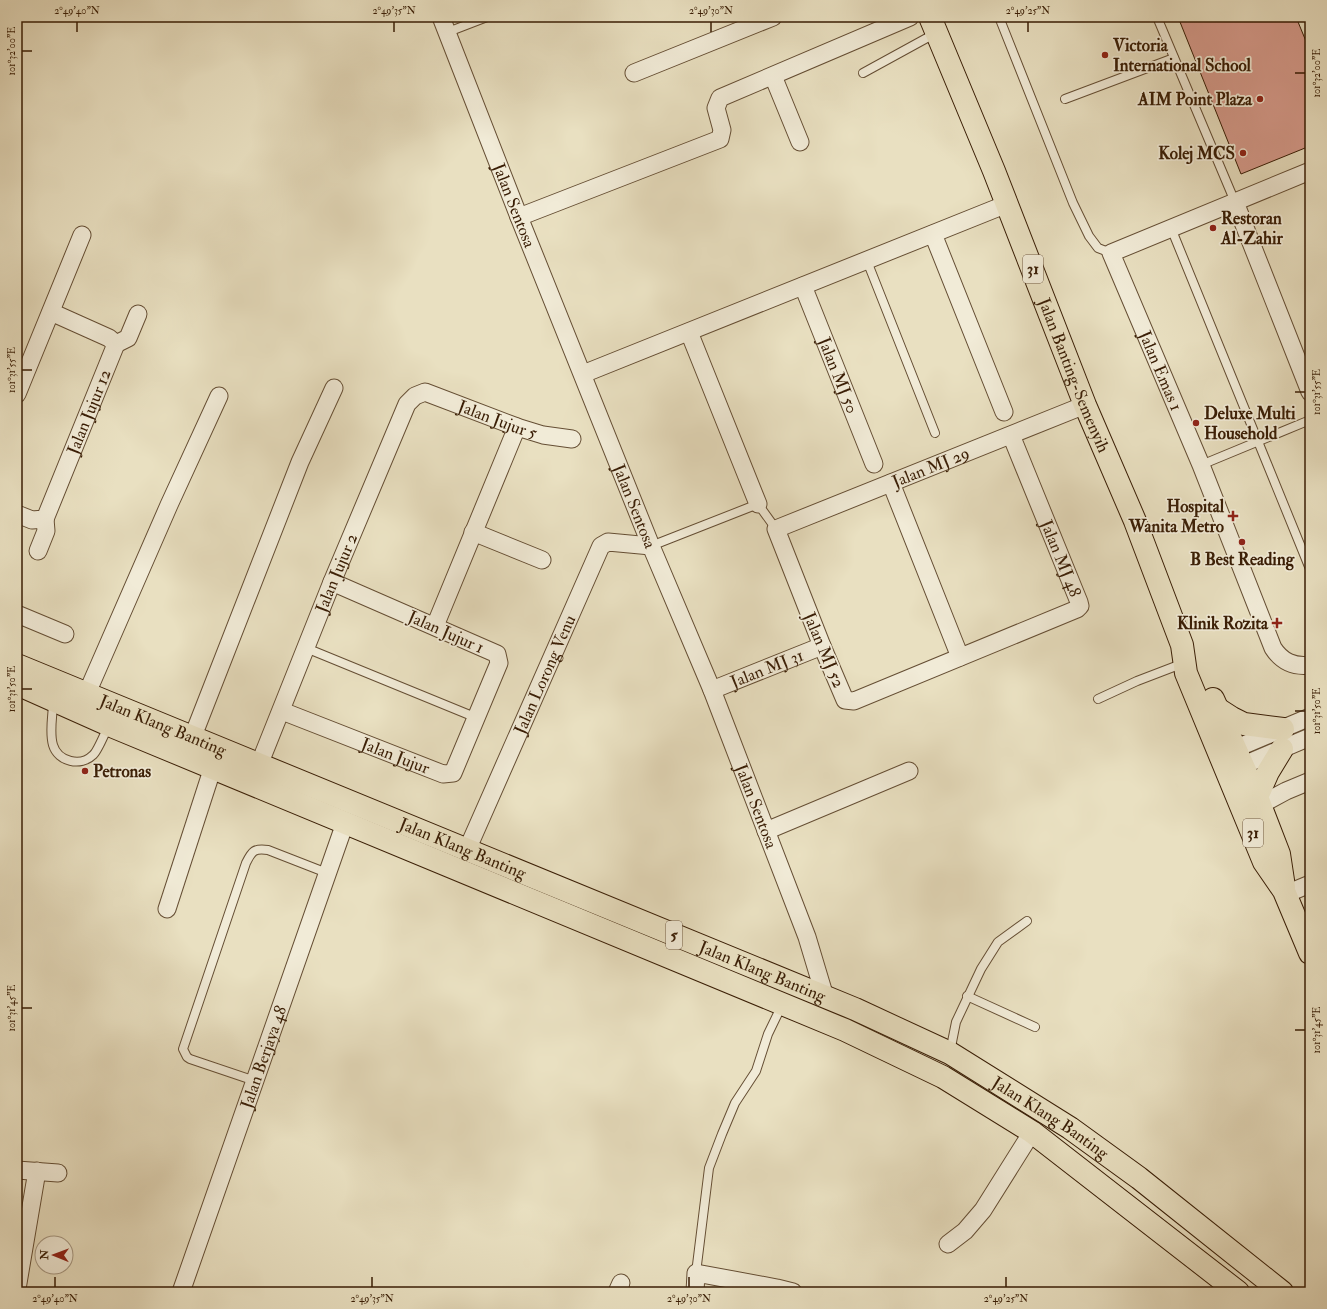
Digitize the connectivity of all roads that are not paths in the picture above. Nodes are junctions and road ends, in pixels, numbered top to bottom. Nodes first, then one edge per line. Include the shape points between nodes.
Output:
1 (487, 17) edge
2 (773, 17) edge
3 (910, 17) edge
4 (999, 17) edge
5 (1157, 17) edge
6 (444, 25) edge
7 (933, 25) edge
8 (1174, 58) junction
9 (634, 73) dead end
10 (863, 73) dead end
11 (773, 76) junction
12 (1065, 99) dead end
13 (800, 142) dead end
14 (1310, 171) edge
15 (1235, 202) junction
16 (1007, 204) junction
17 (519, 217) junction
18 (1171, 228) junction
19 (933, 234) junction
20 (82, 235) dead end
21 (1111, 253) junction
22 (867, 261) junction
23 (803, 286) junction
24 (51, 312) junction
25 (138, 314) dead end
26 (689, 332) junction
27 (116, 344) junction
28 (583, 374) junction
29 (334, 388) dead end
30 (425, 392) joint
31 (1310, 392) edge
32 (17, 394) edge
33 (219, 396) dead end
34 (1085, 405) junction
35 (1004, 412) dead end
36 (1310, 420) edge
37 (517, 427) junction
38 (935, 433) dead end
39 (1011, 435) junction
40 (572, 439) dead end
41 (1257, 442) junction
42 (874, 464) dead end
43 (1201, 465) junction
44 (891, 483) junction
45 (758, 504) junction
46 (17, 514) edge
47 (45, 519) junction
48 (776, 529) junction
49 (473, 532) junction
50 (651, 546) junction
51 (38, 551) dead end
52 (542, 560) dead end
53 (1310, 569) edge
54 (332, 582) junction
55 (17, 614) edge
56 (434, 626) junction
57 (65, 634) dead end
58 (822, 646) junction
59 (306, 648) junction
60 (1183, 653) junction
61 (960, 657) junction
62 (17, 664) edge
63 (1310, 664) edge
64 (17, 684) edge
65 (712, 690) junction
66 (87, 693) junction
67 (1098, 699) dead end
68 (53, 700) junction
69 (1218, 709) junction
70 (282, 711) junction
71 (1310, 717) edge
72 (477, 718) junction
73 (109, 724) junction
74 (193, 736) junction
75 (1310, 737) edge
76 (1282, 739) junction
77 (1232, 760) junction
78 (260, 765) junction
79 (909, 771) dead end
80 (209, 778) junction
81 (1310, 781) edge
82 (1259, 801) junction
83 (345, 823) junction
84 (766, 831) junction
85 (467, 850) junction
86 (328, 873) junction
87 (1310, 884) edge
88 (1285, 893) junction
89 (166, 909) dead end
90 (1027, 921) dead end
91 (1310, 953) edge
92 (967, 996) junction
93 (825, 997) junction
94 (783, 1004) junction
95 (1034, 1028) dead end
96 (950, 1053) junction
97 (255, 1081) junction
98 (1032, 1132) junction
99 (17, 1170) edge
100 (37, 1171) junction
101 (58, 1173) dead end
102 (948, 1244) dead end
103 (696, 1274) junction
104 (17, 1289) edge
105 (776, 1290) edge
106 (1232, 1290) edge
107 (181, 1292) edge
108 (695, 1292) edge
109 (793, 1292) edge
110 (1282, 1292) edge

1 - 6 lane
2 - 9 street
3 - 11 street
4 - 21 lane via 1088,236 1098,248
5 - 8 lane
6 - 17 street, Jalan Sentosa
7 - 10 lane
7 - 16 main road, Jalan Banting-Semenyih / 31
8 - 12 lane
8 - 15 lane
11 - 13 street
11 - 17 street via 720,98 716,108 722,130 720,139
14 - 15 street
15 - 18 street
15 - 31 street
16 - 19 street
16 - 34 main road, Jalan Banting-Semenyih / 31
17 - 28 street, Jalan Sentosa
18 - 21 street
18 - 41 lane
19 - 22 street
19 - 35 street
20 - 24 street
21 - 43 street, Jalan Emas 1
22 - 23 street
22 - 38 lane
23 - 26 street
23 - 42 street, Jalan MJ 50
24 - 27 street via 109,338
24 - 32 street
25 - 27 street via 128,338
26 - 28 street
26 - 45 street
27 - 47 street, Jalan Jujur 12
28 - 50 street, Jalan Sentosa
29 - 74 street via 300,462
30 - 37 street, Jalan Jujur 5
30 - 54 street, Jalan Jujur 2 via 415,396 407,404
33 - 66 street
34 - 39 street, Jalan MJ 29
34 - 60 main road, Jalan Banting-Semenyih / 31 via 1135,521
36 - 41 lane
37 - 40 street, Jalan Jujur 5 via 543,435
37 - 49 street
39 - 44 street, Jalan MJ 29
39 - 61 street, Jalan MJ 48 via 1080,606
41 - 43 lane
41 - 53 lane
43 - 63 street, Jalan Emas 1 via 1273,648 1291,664
44 - 48 street, Jalan MJ 29
44 - 61 street
45 - 48 lane
45 - 50 lane
46 - 47 street via 32,520
47 - 51 street, Jalan Jujur 12 via 46,531
48 - 58 street, Jalan MJ 52
49 - 52 street
49 - 56 street
50 - 65 street, Jalan Sentosa
50 - 85 street, Jalan Lorong Venu via 608,542 601,546
54 - 56 street, Jalan Jujur 1
54 - 59 street, Jalan Jujur 2
55 - 57 street
56 - 72 street, Jalan Jujur 1 via 497,654 499,663
58 - 61 street, Jalan MJ 52 via 845,700 850,701
58 - 65 street, Jalan MJ 31
59 - 70 street, Jalan Jujur 2
59 - 72 lane
60 - 67 lane via 1137,681
60 - 69 main road, Jalan Banting-Semenyih / 31 via 1200,667
60 - 77 main road, Jalan Banting-Semenyih / 31 via 1186,673
62 - 66 main road, Jalan Klang Banting / 5
64 - 68 main road, Jalan Klang Banting / 5
65 - 84 street, Jalan Sentosa
66 - 74 main road, Jalan Klang Banting / 5
68 - 73 main road, Jalan Klang Banting / 5
68 - 73 lane via 53,744 62,758 73,762 83,761 93,755
69 - 76 main road via 1244,724
69 - 77 main road, Jalan Banting-Semenyih / 31
70 - 72 street, Jalan Jujur via 443,774 453,774
70 - 78 street, Jalan Jujur 2
71 - 76 street
73 - 80 main road, Jalan Klang Banting / 5
74 - 78 main road, Jalan Klang Banting / 5
75 - 76 street
76 - 77 street
76 - 82 main road
77 - 82 main road, Jalan Banting-Semenyih / 31
77 - 88 main road, Jalan Banting-Semenyih / 31 via 1264,862
78 - 85 main road, Jalan Klang Banting / 5
79 - 84 street
80 - 83 main road, Jalan Klang Banting / 5
80 - 89 street
81 - 82 street
82 - 88 main road, Jalan Banting-Semenyih / 31 via 1279,854
83 - 86 street, Jalan Berjaya 48
83 - 94 main road, Jalan Klang Banting / 5
84 - 93 street, Jalan Sentosa via 807,937
85 - 93 main road, Jalan Klang Banting / 5
86 - 97 street, Jalan Berjaya 48
86 - 97 lane via 261,849 255,850 246,863 184,1049 190,1059
87 - 88 street
88 - 91 main road, Jalan Banting-Semenyih / 31
90 - 92 lane via 998,942
92 - 95 lane
92 - 96 lane via 956,1022
93 - 96 main road, Jalan Klang Banting / 5
94 - 98 main road, Jalan Klang Banting / 5 via 845,1030 943,1077
94 - 103 lane via 768,1034 756,1071 735,1103 709,1168
96 - 110 main road, Jalan Klang Banting / 5 via 1083,1137 1145,1182
97 - 107 street, Jalan Berjaya 48
98 - 102 street via 983,1210
98 - 106 main road, Jalan Klang Banting / 5
99 - 100 street
100 - 101 street
100 - 104 street
103 - 105 street
103 - 108 street
105 - 109 street

